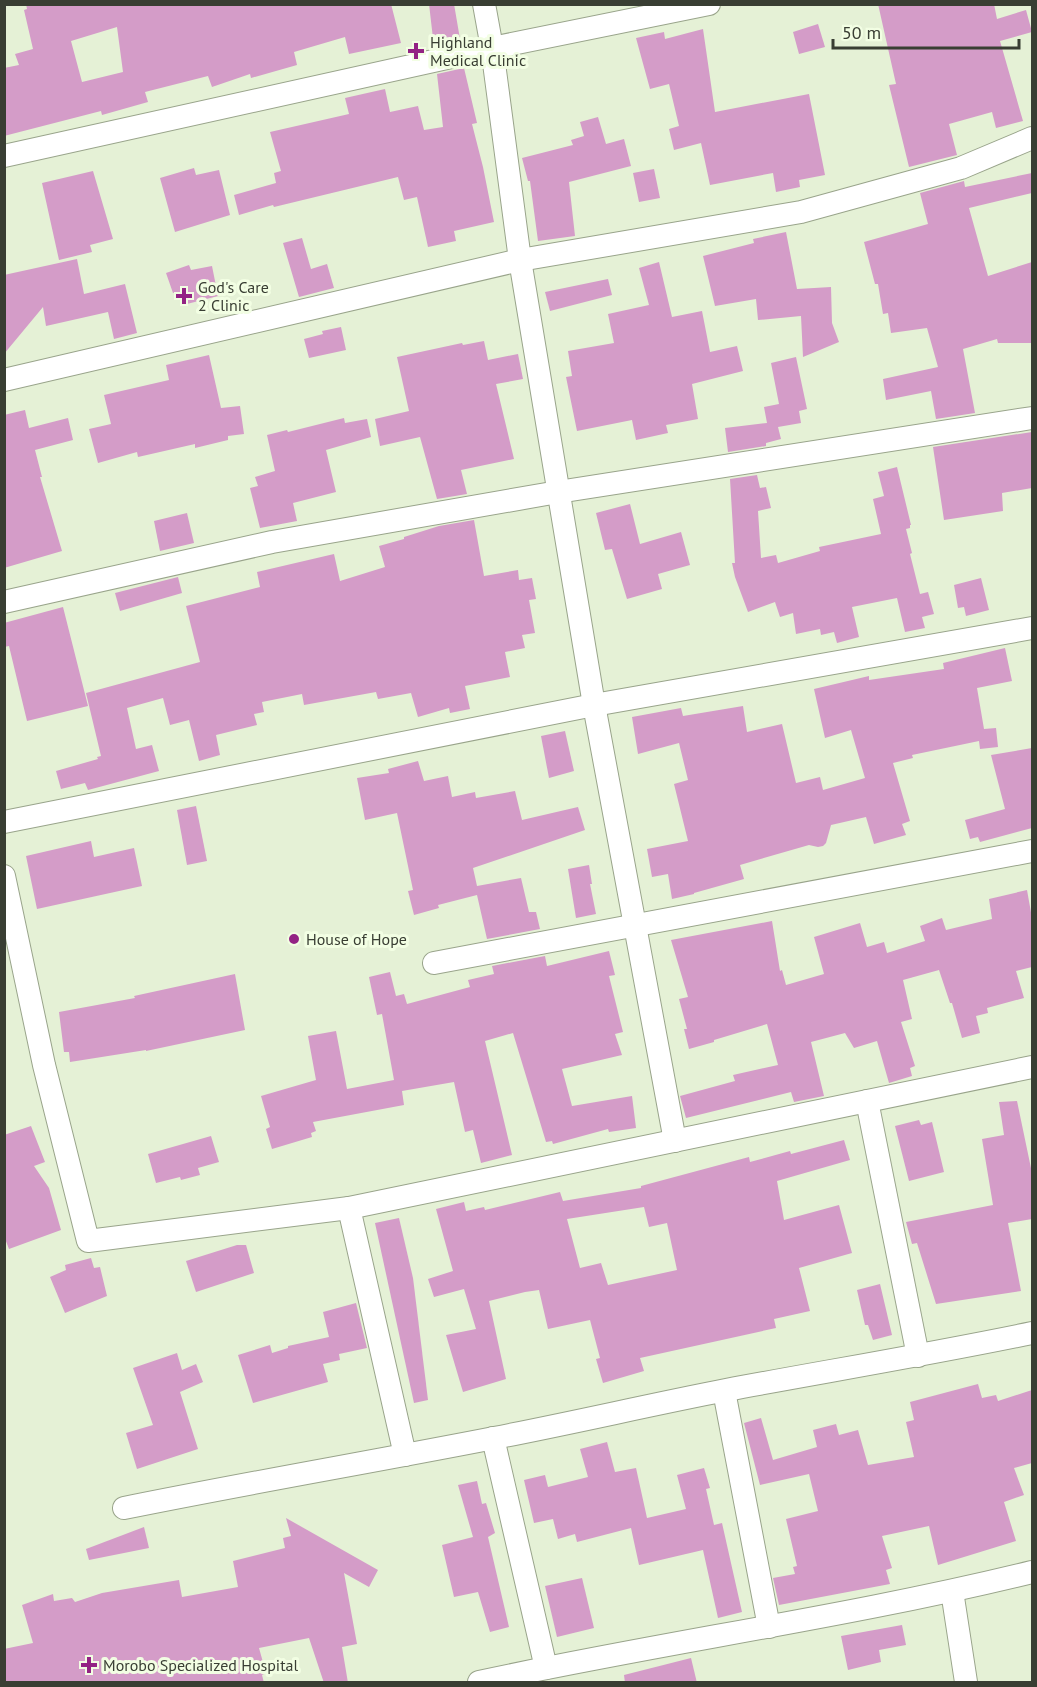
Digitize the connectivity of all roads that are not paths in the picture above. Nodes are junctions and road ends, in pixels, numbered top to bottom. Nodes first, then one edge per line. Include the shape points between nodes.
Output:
1 (484, 4) edge
2 (709, 4) edge
3 (492, 48) junction
4 (1032, 138) edge
5 (4, 156) edge
6 (520, 260) junction
7 (4, 380) edge
8 (1032, 418) edge
9 (558, 492) junction
10 (4, 602) edge
11 (1032, 628) edge
12 (594, 705) junction
13 (4, 822) edge
14 (1032, 851) edge
15 (4, 876) edge
16 (635, 925) junction
17 (434, 963) dead end
18 (1032, 1067) edge
19 (867, 1101) junction
20 (675, 1141) junction
21 (349, 1208) junction
22 (1032, 1333) edge
23 (918, 1356) junction
24 (724, 1391) junction
25 (493, 1438) junction
26 (405, 1455) junction
27 (124, 1508) dead end
28 (1032, 1572) edge
29 (952, 1592) junction
30 (769, 1627) junction
31 (546, 1668) junction
32 (479, 1683) edge
33 (966, 1683) edge

1 - 3 street
2 - 3 street
3 - 5 street
3 - 6 street
4 - 6 street via 961,168 801,212
6 - 7 street
6 - 9 street
8 - 9 street
9 - 10 street via 272,542
9 - 12 street
11 - 12 street
12 - 13 street
12 - 16 street
14 - 16 street
15 - 21 street via 44,1065 88,1241
16 - 17 street
16 - 20 street
18 - 19 street
19 - 20 street
19 - 23 street
20 - 21 street
21 - 26 street
22 - 23 street
23 - 24 street
24 - 25 street
24 - 30 street
25 - 26 street
25 - 31 street
26 - 27 street
28 - 29 street
29 - 30 street
29 - 33 street
30 - 31 street
31 - 32 street

